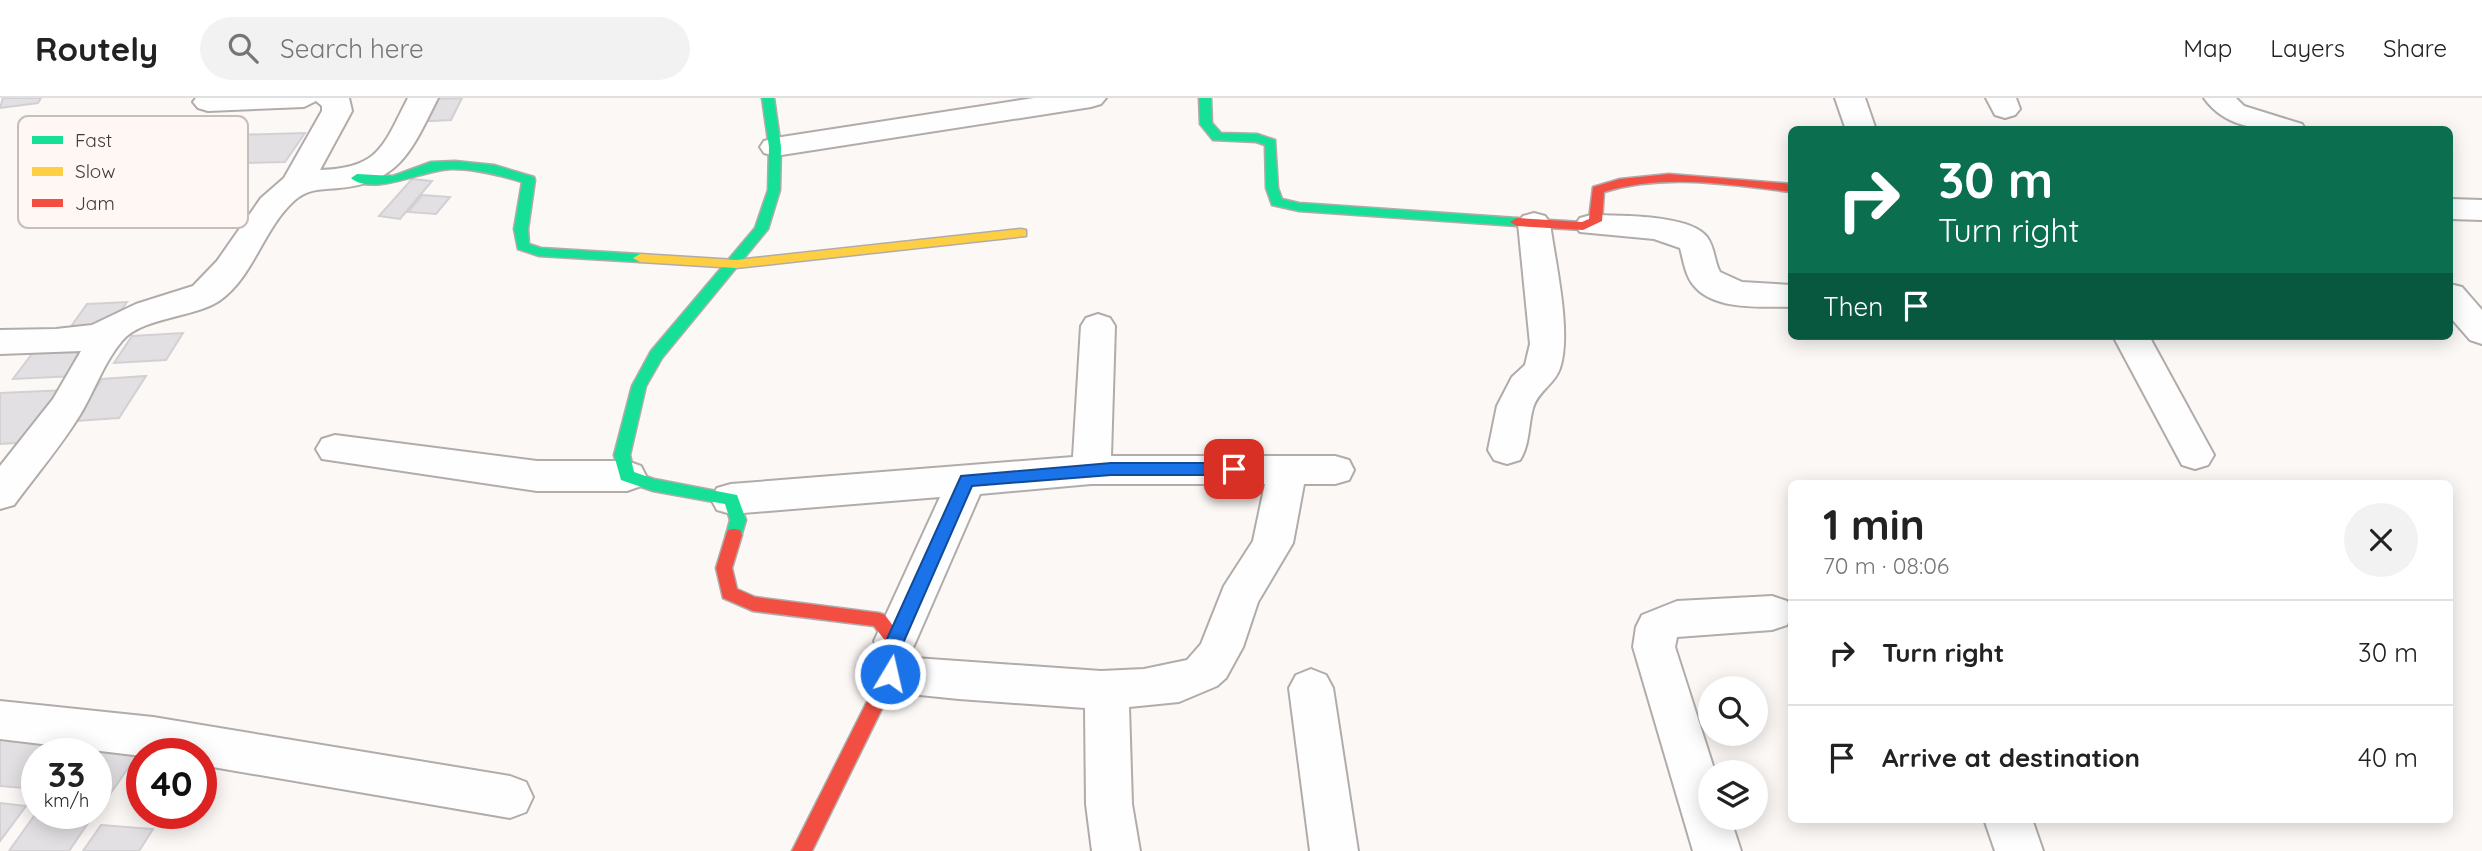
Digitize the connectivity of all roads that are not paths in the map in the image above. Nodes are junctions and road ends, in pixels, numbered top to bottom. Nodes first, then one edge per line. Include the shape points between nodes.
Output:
1 (304, 98) edge
2 (329, 98) edge
3 (422, 98) edge
4 (768, 98) edge
5 (1090, 98) edge
6 (1205, 98) edge
7 (1850, 98) edge
8 (2219, 98) edge
9 (208, 102) dead end
10 (1860, 126) edge
11 (2278, 126) edge
12 (775, 147) junction
13 (357, 178) junction
14 (297, 183) junction
15 (1788, 188) edge
16 (2453, 209) edge
17 (2482, 210) edge
18 (1534, 223) junction
19 (1591, 225) junction
20 (1021, 233) dead end
21 (736, 264) junction
22 (1788, 296) edge
23 (2453, 298) edge
24 (1098, 326) dead end
25 (110, 331) junction
26 (2482, 332) edge
27 (2133, 340) edge
28 (0, 342) edge
29 (335, 449) dead end
30 (1507, 450) dead end
31 (2195, 455) dead end
32 (1286, 469) junction
33 (1091, 470) junction
34 (1335, 470) dead end
35 (627, 476) junction
36 (967, 480) junction
37 (0, 494) edge
38 (731, 499) junction
39 (1772, 613) dead end
40 (893, 658) junction
41 (1311, 688) dead end
42 (1107, 690) junction
43 (0, 720) edge
44 (510, 797) dead end
45 (2009, 823) edge
46 (802, 851) edge
47 (1116, 851) edge
48 (1334, 851) edge
49 (1717, 851) edge
50 (2019, 851) edge

1 - 9 street
2 - 14 street via 337,102 337,111
3 - 13 street via 388,160
4 - 12 street
5 - 12 street
6 - 18 street via 1206,124 1217,137 1258,138 1271,143 1270,190 1277,202
7 - 10 street
8 - 11 street via 2234,112
12 - 21 street via 774,190 761,229
13 - 14 street
13 - 21 street via 389,181 427,166 446,164 516,175 529,180 531,194 518,232 523,246 539,252
14 - 25 street via 274,203 208,293 187,304 135,316
15 - 19 street via 1715,181 1616,183 1598,190
16 - 17 street
18 - 19 street
18 - 30 street via 1548,344 1542,370 1525,386 1515,406
19 - 22 street via 1690,238 1697,246 1702,272 1712,285
20 - 21 street
21 - 35 street via 656,355 639,386 622,455
23 - 26 street
24 - 33 street
25 - 28 street via 82,338
25 - 37 street via 66,408
27 - 31 street
29 - 35 street via 537,476
32 - 33 street
32 - 34 street
32 - 42 street via 1272,545 1234,608 1223,648 1201,673 1171,687
33 - 36 street
35 - 38 street via 650,487 708,490
36 - 38 street
36 - 40 street
38 - 40 street via 738,520 724,568 729,593 753,604 879,620
39 - 49 street via 1677,618 1657,627 1654,647
40 - 42 street
40 - 46 street
41 - 48 street
42 - 47 street via 1109,804
43 - 44 street via 153,737
45 - 50 street

